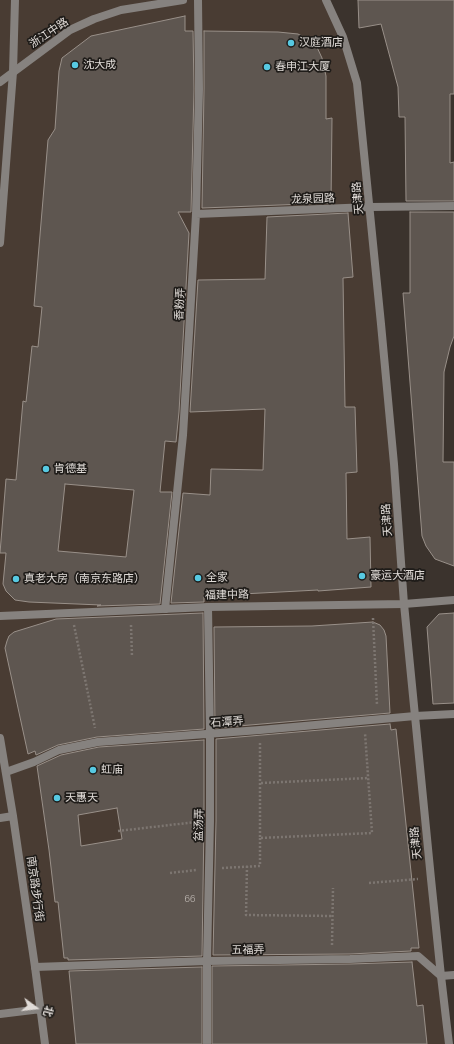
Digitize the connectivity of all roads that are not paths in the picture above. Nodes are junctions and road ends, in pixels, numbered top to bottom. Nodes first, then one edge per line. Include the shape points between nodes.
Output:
1 (16, 0) edge
2 (183, 0) edge
3 (198, 0) edge
4 (326, 0) edge
5 (13, 72) junction
6 (0, 76) edge
7 (0, 82) edge
8 (454, 206) edge
9 (370, 207) junction
10 (196, 214) junction
11 (0, 243) edge
12 (454, 600) edge
13 (404, 604) junction
14 (208, 607) junction
15 (166, 608) junction
16 (0, 616) edge
17 (454, 714) edge
18 (415, 716) junction
19 (210, 734) junction
20 (0, 738) edge
21 (6, 772) junction
22 (13, 816) junction
23 (0, 818) edge
24 (207, 961) junction
25 (35, 968) junction
26 (441, 976) junction
27 (454, 976) edge
28 (41, 1009) junction
29 (0, 1014) edge
30 (45, 1044) edge
31 (207, 1044) edge
32 (449, 1044) edge

1 - 5 street
2 - 5 street, 浙江中路 via 121,10 94,19 70,30
3 - 10 street, 香粉弄
4 - 9 street, 天津路 via 343,37 357,84
5 - 6 street, 浙江中路
5 - 7 street
5 - 11 street
8 - 9 street, 龙泉园路
9 - 10 street, 龙泉园路
9 - 13 street, 天津路
10 - 15 street, 香粉弄 via 183,435
12 - 13 street, 福建中路
13 - 14 street, 福建中路
13 - 18 street, 天津路
14 - 15 street, 福建中路
14 - 19 street, 盆汤弄
15 - 16 street, 福建中路
17 - 18 street, 石潭弄
18 - 19 street, 石潭弄
18 - 26 street, 天津路
19 - 21 street, 石潭弄 via 98,742 60,750
19 - 24 street, 盆汤弄
20 - 21 street, 南京路步行街
21 - 22 street, 南京路步行街
22 - 23 street
22 - 25 street, 南京路步行街
24 - 25 street, 五福弄
24 - 26 street, 五福弄 via 418,956
24 - 31 street, 盆汤弄
25 - 28 street, 南京路步行街
26 - 27 street
26 - 32 street, 天津路
28 - 29 street
28 - 30 street, 南京路步行街

